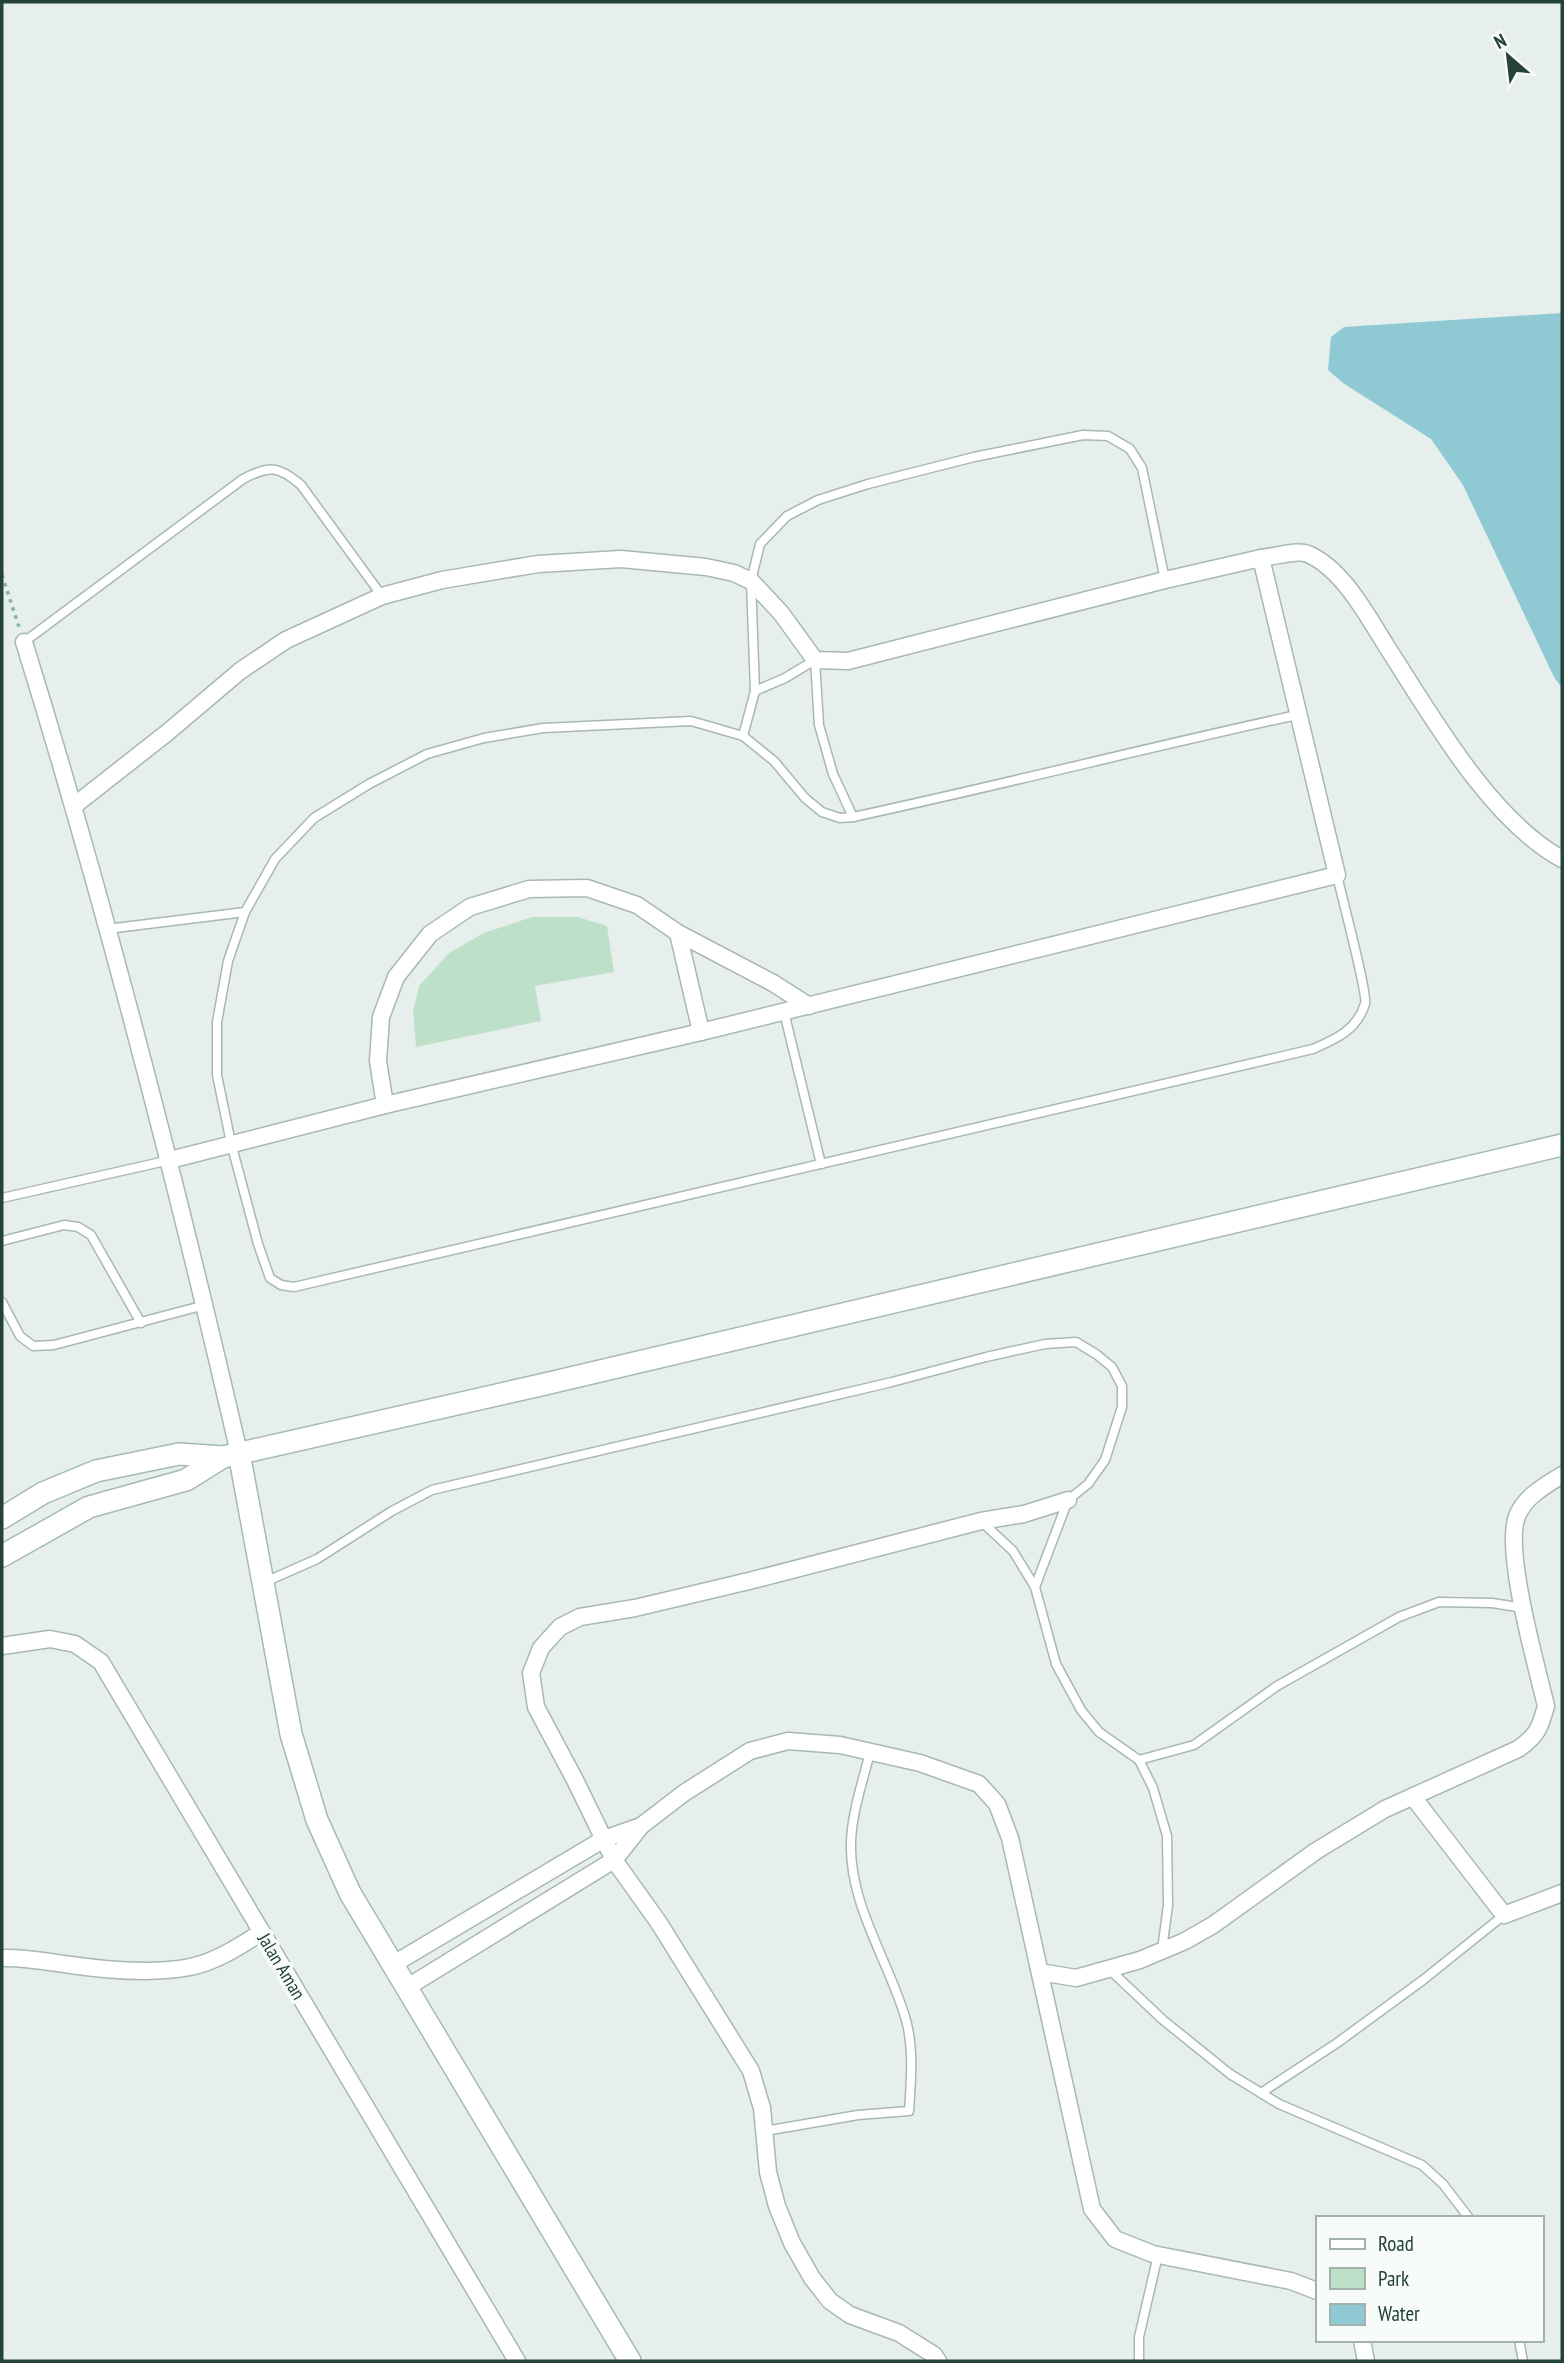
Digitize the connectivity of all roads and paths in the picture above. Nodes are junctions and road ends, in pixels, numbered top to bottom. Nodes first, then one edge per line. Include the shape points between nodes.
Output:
1 (1261, 558) junction
2 (2, 575) edge
3 (1164, 580) junction
4 (751, 581) junction
5 (382, 596) junction
6 (24, 642) junction
7 (815, 660) junction
8 (755, 691) junction
9 (1297, 715) junction
10 (743, 736) junction
11 (75, 805) junction
12 (853, 817) junction
13 (1562, 859) edge
14 (1337, 875) junction
15 (245, 912) junction
16 (107, 929) junction
17 (678, 933) junction
18 (809, 1006) junction
19 (784, 1012) junction
20 (701, 1032) junction
21 (385, 1105) junction
22 (231, 1143) junction
23 (1562, 1145) edge
24 (170, 1160) junction
25 (821, 1164) junction
26 (2, 1198) edge
27 (2, 1241) edge
28 (2, 1302) edge
29 (205, 1305) junction
30 (141, 1323) junction
31 (231, 1455) junction
32 (1562, 1475) edge
33 (1068, 1500) junction
34 (2, 1518) edge
35 (981, 1521) junction
36 (2, 1556) edge
37 (262, 1584) junction
38 (1035, 1587) junction
39 (1524, 1608) junction
40 (2, 1646) edge
41 (870, 1752) junction
42 (1139, 1760) junction
43 (1413, 1797) junction
44 (641, 1826) junction
45 (604, 1839) junction
46 (614, 1860) junction
47 (1562, 1893) edge
48 (1504, 1915) junction
49 (262, 1932) junction
50 (1161, 1950) junction
51 (2, 1958) edge
52 (392, 1965) junction
53 (1109, 1969) junction
54 (1040, 1972) junction
55 (406, 1988) junction
56 (1261, 2093) junction
57 (765, 2131) junction
58 (1467, 2216) edge
59 (1158, 2255) junction
60 (1316, 2291) edge
61 (1362, 2342) edge
62 (1519, 2342) edge
63 (517, 2361) edge
64 (630, 2361) edge
65 (938, 2361) edge
66 (1139, 2361) edge
67 (1366, 2361) edge
68 (1523, 2361) edge

1 - 3 street
1 - 9 street
1 - 13 street via 1306,553 1325,564 1356,598 1467,767 1504,813
2 - 6 path
3 - 4 lane via 1142,468 1129,449 1108,436 1083,435 974,457 818,500 787,516 760,544
3 - 7 street via 848,661
4 - 5 street via 706,566 621,559 538,564 442,580
4 - 7 street via 781,612
4 - 8 lane
5 - 6 lane via 301,485 287,473 259,470
5 - 11 street via 286,640 240,671
6 - 11 street
7 - 8 lane
7 - 12 lane via 819,725 833,774
8 - 10 lane
9 - 12 lane
9 - 14 street
10 - 12 lane via 822,812
10 - 15 lane via 691,721 597,724 484,738 428,754 369,783 314,818 275,859
11 - 16 street
14 - 18 street
14 - 25 lane via 1366,1002 1355,1024 1339,1038 1313,1049
15 - 16 lane
15 - 22 lane via 228,961 216,1022 217,1075
16 - 24 street
17 - 18 street
17 - 20 street
17 - 21 street via 637,905 587,887 529,889 470,907 430,934 396,977 381,1017 378,1060
18 - 19 street
19 - 20 street
19 - 25 lane
20 - 21 street
21 - 22 street
22 - 24 street
22 - 25 lane via 270,1278 294,1287
23 - 31 street
24 - 26 lane
24 - 29 street
27 - 30 lane via 64,1225 78,1227 91,1236
28 - 30 lane via 20,1336 33,1346
29 - 30 lane
29 - 31 street
31 - 34 street via 179,1454 107,1467 66,1482
31 - 36 street via 186,1480 89,1507
31 - 37 street
32 - 39 street via 1536,1491 1517,1514 1515,1558
33 - 35 street
33 - 37 lane via 1088,1484 1105,1460 1122,1407 1122,1387 1112,1367 1076,1342 986,1357 432,1490 317,1559
33 - 38 lane
35 - 38 lane via 1013,1551
35 - 45 street via 749,1581 580,1617 560,1627 541,1648 531,1673 536,1707
37 - 52 street via 291,1734 317,1820 350,1893
38 - 42 lane via 1056,1664 1081,1710 1098,1732
39 - 42 lane via 1439,1602 1399,1617 1277,1686 1194,1745
39 - 43 street via 1546,1706 1533,1739
40 - 49 street, Jalan Aman via 50,1639 75,1644 101,1662
41 - 44 street via 788,1741 750,1751
41 - 54 street via 978,1784 997,1804 1010,1838
41 - 57 lane via 851,1841 854,1877 907,2022 909,2111
42 - 50 lane via 1167,1836 1168,1905
43 - 48 street
43 - 50 street via 1316,1851 1213,1925
44 - 45 street
44 - 46 street
45 - 46 street
45 - 52 street
46 - 55 street
46 - 57 street via 751,2071
47 - 48 street
48 - 56 lane via 1337,2043
49 - 51 street via 212,1960 163,1970
49 - 63 street, Jalan Aman
50 - 53 street
52 - 55 street
53 - 54 street via 1076,1978
53 - 56 lane via 1163,2020
54 - 59 street via 1092,2209 1115,2239
55 - 64 street
56 - 58 lane via 1422,2165
57 - 65 street via 768,2172 777,2206 812,2278 830,2301 850,2315 899,2333
59 - 60 street via 1291,2281
59 - 66 lane via 1139,2337
61 - 67 street
62 - 68 lane

